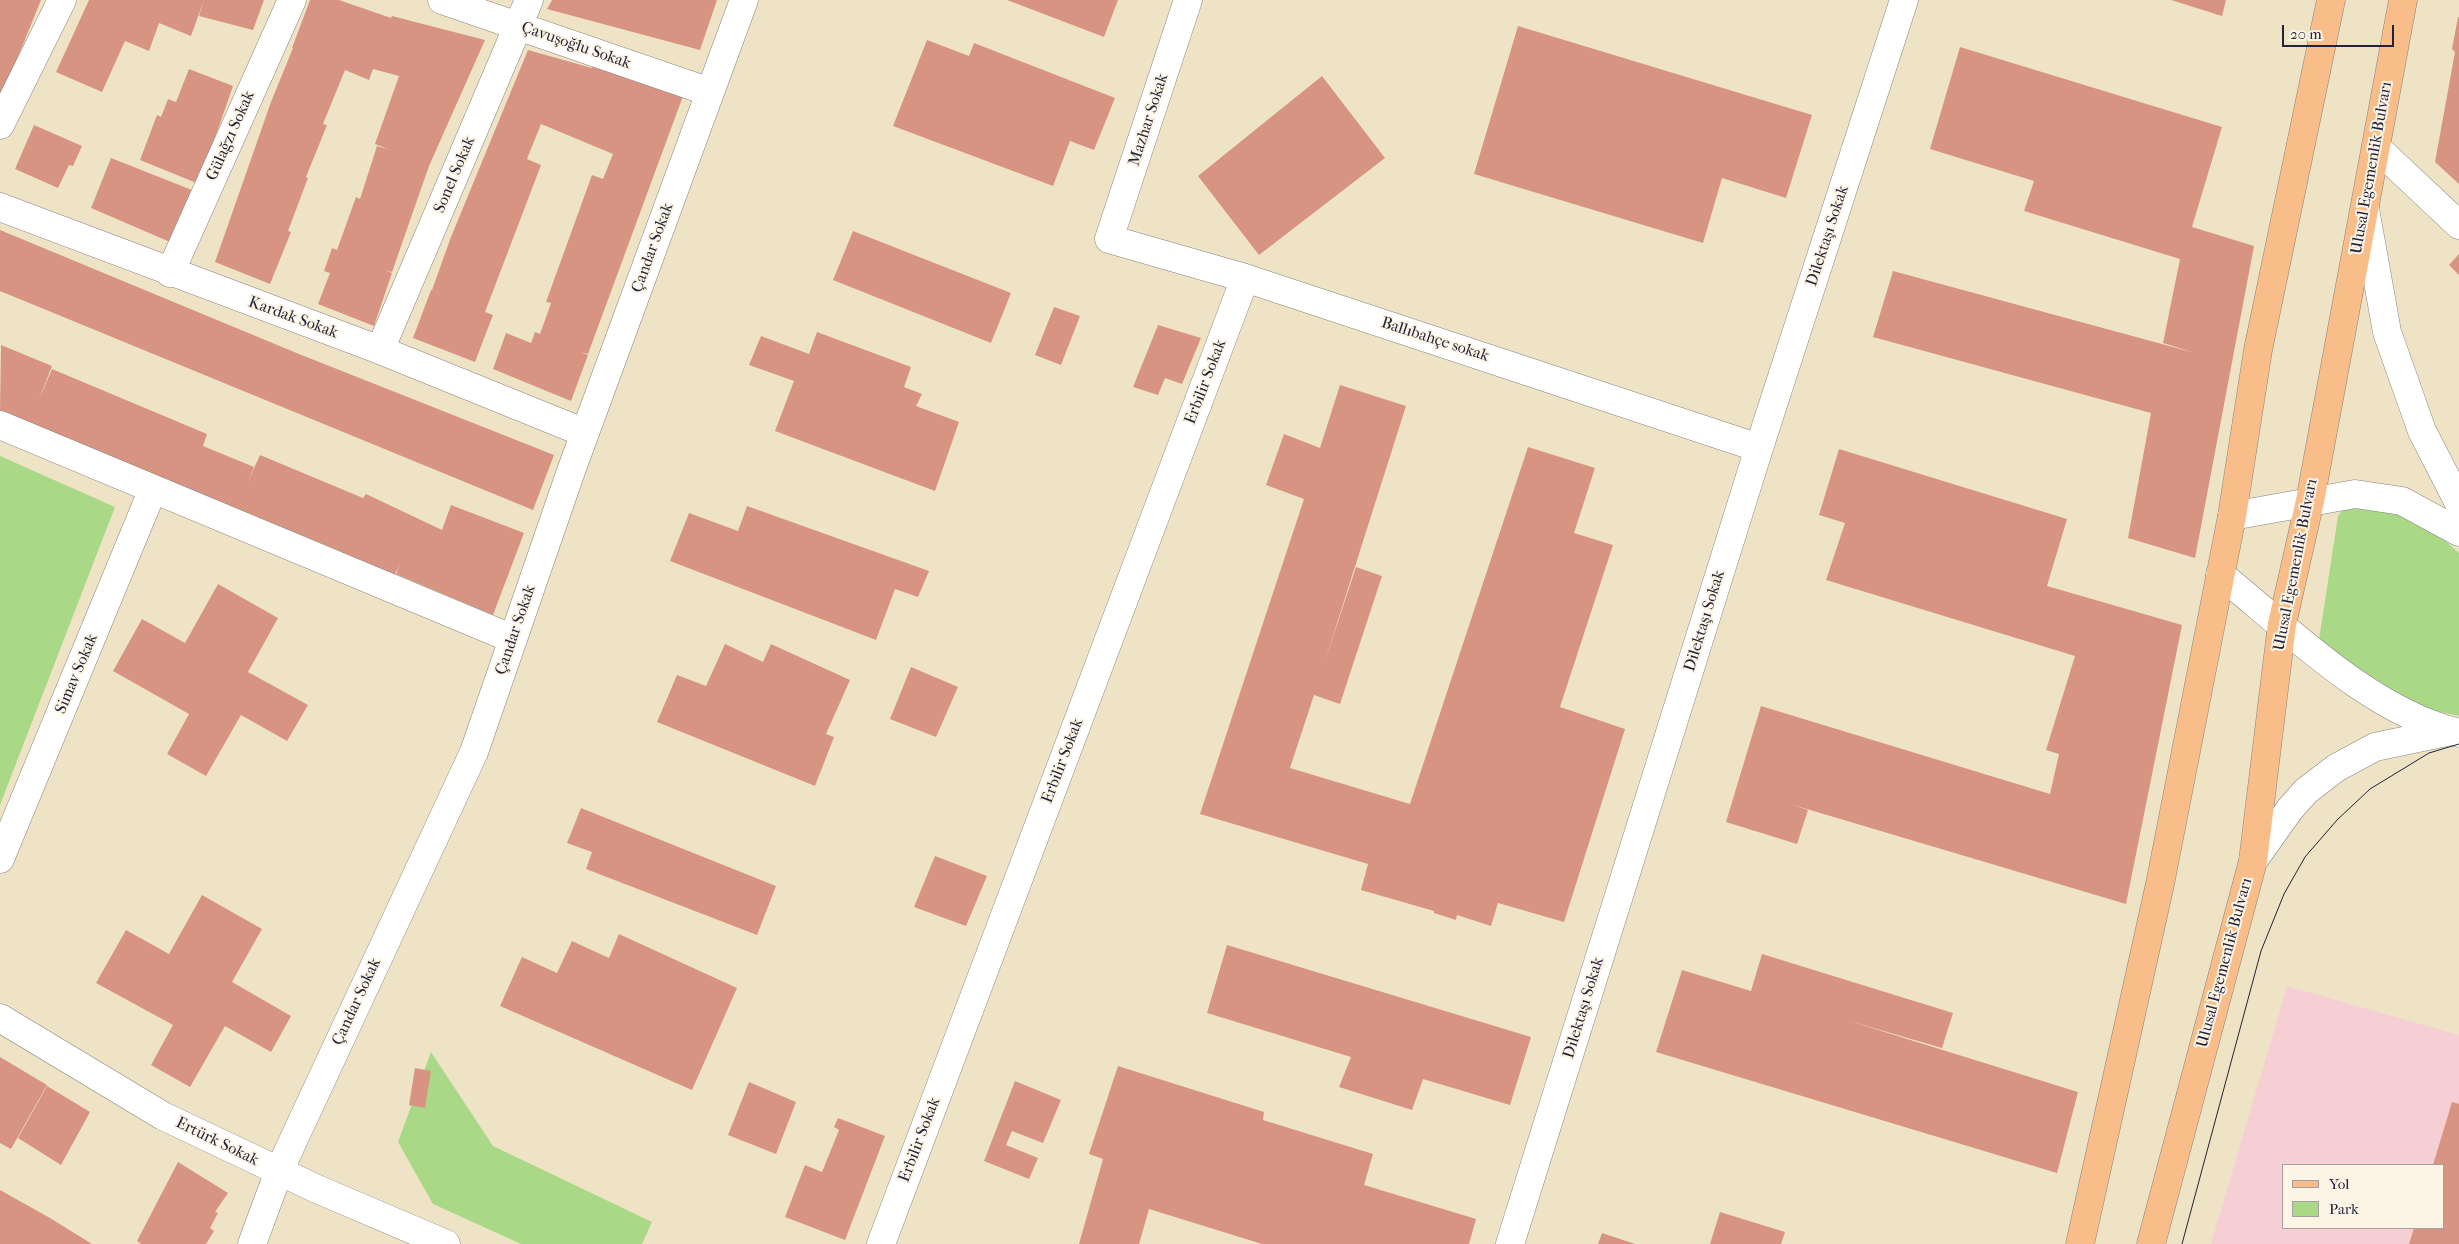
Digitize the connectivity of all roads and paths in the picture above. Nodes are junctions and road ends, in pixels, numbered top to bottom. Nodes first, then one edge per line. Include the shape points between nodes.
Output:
1 (62, 0) edge
2 (292, 0) edge
3 (442, 0) edge
4 (529, 0) edge
5 (744, 0) edge
6 (1188, 0) edge
7 (1904, 0) edge
8 (2331, 0) edge
9 (2403, 0) edge
10 (518, 26) junction
11 (710, 92) junction
12 (0, 124) edge
13 (2376, 147) junction
14 (0, 207) edge
15 (2365, 207) junction
16 (2459, 225) edge
17 (1110, 239) joint
18 (170, 273) junction
19 (1245, 278) junction
20 (380, 350) junction
21 (0, 425) edge
22 (585, 433) junction
23 (1759, 448) junction
24 (153, 489) junction
25 (2310, 501) junction
26 (2459, 503) edge
27 (2232, 516) junction
28 (2459, 532) edge
29 (2220, 574) junction
30 (2282, 624) junction
31 (513, 639) junction
32 (2455, 732) edge
33 (0, 859) edge
34 (2253, 861) junction
35 (0, 1018) edge
36 (279, 1171) junction
37 (252, 1244) edge
38 (446, 1244) edge
39 (881, 1244) edge
40 (1510, 1244) edge
41 (2080, 1244) edge
42 (2151, 1244) edge

1 - 12 street
2 - 18 street, Gülağzı Sokak
3 - 10 street, Çavuşoğlu Sokak
4 - 10 street, Sonel Sokak
5 - 11 street, Çandar Sokak
6 - 17 street, Mazhar Sokak
7 - 23 street, Dilektaşı Sokak
8 - 27 main road via 2258,350
9 - 13 main road, Ulusal Egemenlik Bulvarı
10 - 11 street, Çavuşoğlu Sokak
10 - 20 street, Sonel Sokak
11 - 22 street, Çandar Sokak
13 - 15 main road, Ulusal Egemenlik Bulvarı
13 - 16 street
14 - 18 street, Kardak Sokak
15 - 25 main road, Ulusal Egemenlik Bulvarı
15 - 26 street via 2386,332 2422,431
17 - 19 street, Ballıbahçe sokak
18 - 20 street, Kardak Sokak
19 - 23 street, Ballıbahçe sokak
19 - 39 street, Erbilir Sokak
20 - 22 street, Kardak Sokak
21 - 24 street
22 - 31 street, Çandar Sokak
23 - 40 street, Dilektaşı Sokak
24 - 31 street
24 - 33 street, Simav Sokak
25 - 27 street
25 - 28 street via 2355,494 2402,501
25 - 30 main road, Ulusal Egemenlik Bulvarı
27 - 29 main road
29 - 30 street
29 - 41 main road via 2160,884
30 - 32 street via 2343,675 2404,712
30 - 34 main road, Ulusal Egemenlik Bulvarı
31 - 36 street, Çandar Sokak via 474,752
32 - 34 street via 2375,747 2336,768 2306,791
34 - 42 main road, Ulusal Egemenlik Bulvarı
35 - 36 street, Ertürk Sokak via 163,1116
36 - 37 street, Çandar Sokak
36 - 38 street, Ertürk Sokak

